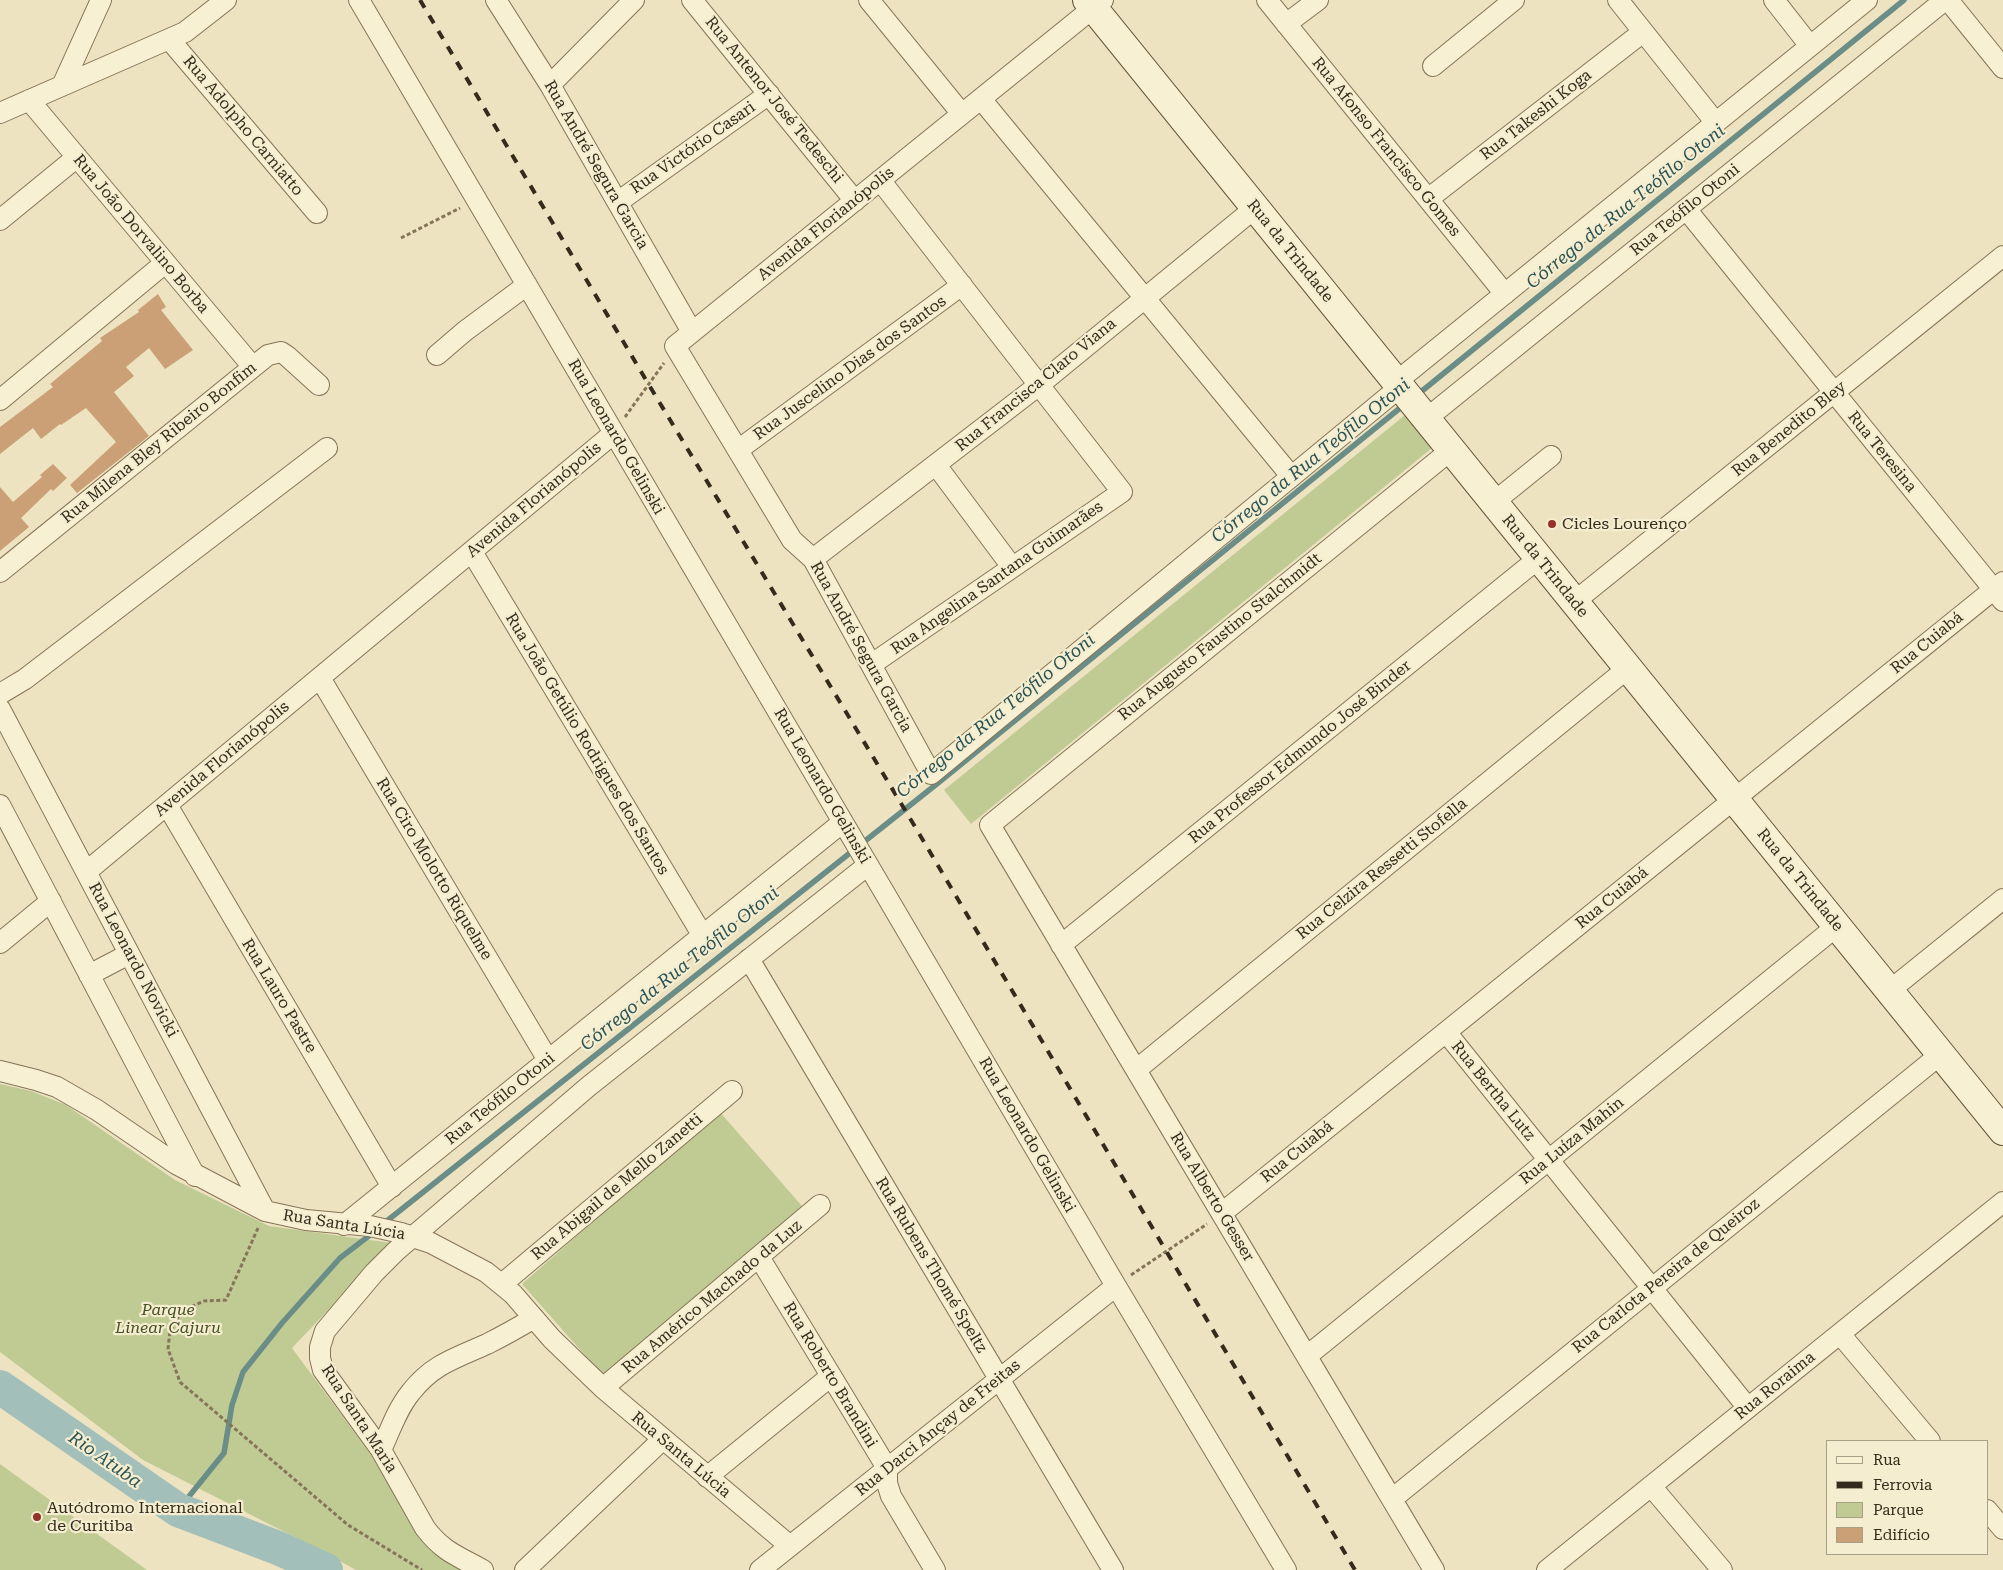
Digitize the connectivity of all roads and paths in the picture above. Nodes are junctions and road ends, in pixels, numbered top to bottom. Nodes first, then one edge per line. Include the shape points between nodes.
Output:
1 (101, 0) edge
2 (226, 0) edge
3 (359, 0) edge
4 (496, 0) edge
5 (634, 0) edge
6 (692, 0) edge
7 (869, 0) edge
8 (1267, 0) edge
9 (1318, 0) edge
10 (1514, 0) edge
11 (1618, 0) edge
12 (1774, 0) edge
13 (1867, 0) edge
14 (1946, 0) edge
15 (1095, 3) edge
16 (1286, 24) junction
17 (1643, 32) junction
18 (169, 39) junction
19 (1810, 46) junction
20 (1433, 66) dead end
21 (2003, 68) edge
22 (550, 85) junction
23 (62, 86) junction
24 (769, 94) junction
25 (980, 99) junction
26 (29, 100) junction
27 (0, 113) edge
28 (962, 114) junction
29 (1716, 123) junction
30 (77, 157) junction
31 (880, 180) junction
32 (1428, 199) junction
33 (477, 200) junction
34 (855, 200) junction
35 (618, 202) junction
36 (1255, 208) junction
37 (1686, 209) junction
38 (317, 213) dead end
39 (0, 220) edge
40 (401, 238) dead end
41 (2003, 256) edge
42 (165, 263) junction
43 (526, 285) junction
44 (962, 285) junction
45 (1505, 294) junction
46 (1144, 298) junction
47 (692, 332) junction
48 (675, 346) junction
49 (437, 355) dead end
50 (252, 367) junction
51 (1039, 384) junction
52 (318, 385) dead end
53 (1398, 385) junction
54 (1834, 392) junction
55 (0, 400) edge
56 (1426, 419) junction
57 (614, 433) junction
58 (328, 448) dead end
59 (738, 450) junction
60 (1451, 450) junction
61 (1551, 456) dead end
62 (936, 464) junction
63 (1291, 476) junction
64 (1494, 502) junction
65 (472, 552) junction
66 (1539, 558) junction
67 (814, 559) junction
68 (1012, 568) junction
69 (0, 572) edge
70 (2000, 591) edge
71 (1574, 602) junction
72 (872, 664) junction
73 (1628, 668) junction
74 (320, 678) junction
75 (0, 694) edge
76 (0, 709) edge
77 (1734, 799) junction
78 (0, 805) edge
79 (167, 805) junction
80 (990, 825) joint
81 (846, 826) junction
82 (865, 860) junction
83 (86, 872) junction
84 (2003, 899) edge
85 (51, 901) junction
86 (1837, 926) junction
87 (703, 936) junction
88 (0, 943) edge
89 (1061, 945) junction
90 (129, 954) junction
91 (749, 959) junction
92 (89, 974) junction
93 (1889, 991) junction
94 (1446, 1032) junction
95 (1941, 1054) junction
96 (548, 1060) junction
97 (1136, 1070) junction
98 (0, 1071) edge
99 (732, 1091) dead end
100 (2003, 1131) edge
101 (1548, 1160) junction
102 (195, 1176) junction
103 (392, 1187) junction
104 (2003, 1202) edge
105 (820, 1206) dead end
106 (265, 1211) junction
107 (1222, 1213) junction
108 (344, 1225) junction
109 (414, 1236) junction
110 (759, 1257) junction
111 (502, 1284) junction
112 (1116, 1286) junction
113 (1652, 1288) junction
114 (534, 1318) junction
115 (1840, 1334) junction
116 (1306, 1356) junction
117 (831, 1376) junction
118 (999, 1379) junction
119 (603, 1388) junction
120 (1748, 1408) junction
121 (662, 1440) junction
122 (1929, 1440) edge
123 (381, 1450) junction
124 (887, 1468) junction
125 (707, 1477) junction
126 (1651, 1486) junction
127 (858, 1492) junction
128 (891, 1496) junction
129 (1392, 1499) junction
130 (1988, 1511) edge
131 (2003, 1529) edge
132 (790, 1546) junction
133 (422, 1570) edge
134 (483, 1570) edge
135 (525, 1570) edge
136 (760, 1570) edge
137 (935, 1570) edge
138 (1113, 1570) edge
139 (1286, 1570) edge
140 (1434, 1570) edge
141 (1547, 1570) edge
142 (1722, 1570) edge

1 - 23 street
2 - 18 street via 184,32
3 - 33 street, Rua Leonardo Gelinski
4 - 22 street, Rua André Segura Garcia
5 - 22 street
6 - 24 street, Rua Antenor José Tedeschi
7 - 28 street
8 - 16 street, Rua Afonso Francisco Gomes
9 - 16 street
10 - 20 street
11 - 17 street
12 - 19 street
13 - 19 street
14 - 21 street
14 - 37 street, Rua Teófilo Otoni
15 - 25 street, Avenida Florianópolis
15 - 36 main road, Rua da Trindade
16 - 32 street, Rua Afonso Francisco Gomes
17 - 29 street
17 - 32 street, Rua Takeshi Koga
18 - 23 street
18 - 38 street, Rua Adolpho Carniatto
19 - 29 street
22 - 35 street, Rua André Segura Garcia
23 - 26 street
24 - 34 street, Rua Antenor José Tedeschi
24 - 35 street, Rua Victório Casari
25 - 28 street, Avenida Florianópolis
25 - 46 street
26 - 27 street
26 - 30 street, Rua João Dorvalino Borba
28 - 31 street, Avenida Florianópolis
29 - 45 street
30 - 39 street
30 - 42 street, Rua João Dorvalino Borba
31 - 34 street, Avenida Florianópolis
31 - 44 street
32 - 45 street, Rua Afonso Francisco Gomes
33 - 40 path
33 - 43 street, Rua Leonardo Gelinski
34 - 47 street, Avenida Florianópolis
35 - 47 street, Rua André Segura Garcia
36 - 46 street, Rua Francisca Claro Viana
36 - 53 main road, Rua da Trindade
37 - 54 street, Rua Teresina
37 - 56 street, Rua Teófilo Otoni
41 - 54 street, Rua Benedito Bley
42 - 50 street, Rua João Dorvalino Borba
42 - 55 street
43 - 49 street
43 - 57 street, Rua Leonardo Gelinski
44 - 51 street
44 - 59 street, Rua Juscelino Dias dos Santos
45 - 53 street
46 - 51 street, Rua Francisca Claro Viana
46 - 63 street
47 - 48 street, Avenida Florianópolis
48 - 57 path, Avenida Florianópolis
48 - 59 street, Rua André Segura Garcia
50 - 52 street, Rua Milena Bley Ribeiro Bonfim via 268,355 281,352
50 - 69 street, Rua Milena Bley Ribeiro Bonfim
51 - 62 street, Rua Francisca Claro Viana
51 - 68 street, Rua Angelina Santana Guimarães via 1122,492
53 - 56 main road, Rua da Trindade
53 - 63 street
54 - 70 street, Rua Teresina
54 - 71 street, Rua Benedito Bley
56 - 60 main road, Rua da Trindade
57 - 65 street, Avenida Florianópolis
57 - 81 street, Rua Leonardo Gelinski
58 - 75 street via 25,679
59 - 67 street, Rua André Segura Garcia via 792,540
60 - 64 main road, Rua da Trindade
60 - 80 street, Rua Augusto Faustino Stalchmidt
61 - 64 street
62 - 67 street, Rua Francisca Claro Viana
62 - 68 street
63 - 72 street, Rua André Segura Garcia via 931,774
64 - 66 main road, Rua da Trindade
65 - 74 street, Avenida Florianópolis
65 - 87 street, Rua João Getúlio Rodrigues dos Santos
66 - 71 main road, Rua da Trindade
66 - 89 street, Rua Professor Edmundo José Binder
67 - 72 street, Rua André Segura Garcia
68 - 72 street, Rua Angelina Santana Guimarães
70 - 77 street, Rua Cuiabá
71 - 73 main road, Rua da Trindade
73 - 77 main road, Rua da Trindade
73 - 97 street, Rua Celzira Ressetti Stofella
74 - 79 street, Avenida Florianópolis
74 - 96 street, Rua Ciro Molotto Riquelme
76 - 83 street, Rua Leonardo Novicki
77 - 86 main road, Rua da Trindade
77 - 94 street, Rua Cuiabá
78 - 85 street
79 - 83 street, Avenida Florianópolis
79 - 103 street, Rua Lauro Pastre
80 - 89 street, Rua Alberto Gesser
81 - 82 street, Rua Leonardo Gelinski
81 - 87 street, Rua Teófilo Otoni
82 - 91 street
82 - 112 street, Rua Leonardo Gelinski
83 - 90 street, Rua Leonardo Novicki
84 - 93 street
85 - 88 street
85 - 92 street
86 - 93 main road, Rua da Trindade
86 - 101 street, Rua Luíza Mahin
87 - 96 street, Rua Teófilo Otoni
89 - 97 street, Rua Alberto Gesser
90 - 92 street
90 - 106 street, Rua Leonardo Novicki
91 - 109 street via 555,1114
91 - 118 street, Rua Rubens Thomé Speltz
92 - 102 street
93 - 95 main road, Rua da Trindade
94 - 101 street, Rua Bertha Lutz
94 - 107 street, Rua Cuiabá
95 - 100 main road, Rua da Trindade
95 - 113 street, Rua Carlota Pereira de Queiroz
96 - 103 street, Rua Teófilo Otoni
97 - 107 street, Rua Alberto Gesser
98 - 102 street, Rua Santa Lúcia via 57,1087
99 - 111 street, Rua Abigail de Mello Zanetti
101 - 113 street, Rua Bertha Lutz
101 - 116 street, Rua Luíza Mahin
102 - 106 street, Rua Santa Lúcia
103 - 108 street, Rua Teófilo Otoni
104 - 115 street, Rua Roraima
105 - 110 street, Rua Américo Machado da Luz
106 - 108 street, Rua Santa Lúcia
106 - 133 path via 226,1300 204,1301 182,1311 170,1331 168,1349 180,1382 348,1525
107 - 112 path
107 - 116 street, Rua Alberto Gesser
108 - 109 street, Rua Santa Lúcia
109 - 111 street, Rua Santa Lúcia via 451,1253
109 - 123 street, Rua Santa Maria via 380,1268 334,1320 325,1331 320,1347 323,1370
110 - 117 street, Rua Roberto Brandini
110 - 119 street, Rua Américo Machado da Luz
111 - 114 street, Rua Santa Lúcia
112 - 118 street, Rua Darci Ançay de Freitas
112 - 139 street, Rua Leonardo Gelinski
113 - 120 street, Rua Bertha Lutz
113 - 129 street, Rua Carlota Pereira de Queiroz
114 - 119 street, Rua Santa Lúcia via 552,1340
114 - 123 street via 445,1362 426,1376 400,1408
115 - 120 street, Rua Roraima
115 - 122 street
116 - 129 street, Rua Alberto Gesser
117 - 124 street, Rua Roberto Brandini
117 - 125 street
118 - 124 street, Rua Darci Ançay de Freitas
118 - 138 street, Rua Rubens Thomé Speltz
119 - 121 street, Rua Santa Lúcia
120 - 126 street, Rua Roraima
121 - 125 street, Rua Santa Lúcia
121 - 135 street
123 - 134 street, Rua Santa Maria via 432,1538 447,1551
124 - 127 street, Rua Darci Ançay de Freitas
124 - 128 street, Rua Roberto Brandini
125 - 132 street, Rua Santa Lúcia
126 - 141 street, Rua Roraima
126 - 142 street
127 - 128 street via 882,1490
127 - 132 street, Rua Darci Ançay de Freitas
128 - 137 street, Rua Roberto Brandini
129 - 140 street, Rua Alberto Gesser
130 - 131 street
132 - 136 street, Rua Darci Ançay de Freitas

